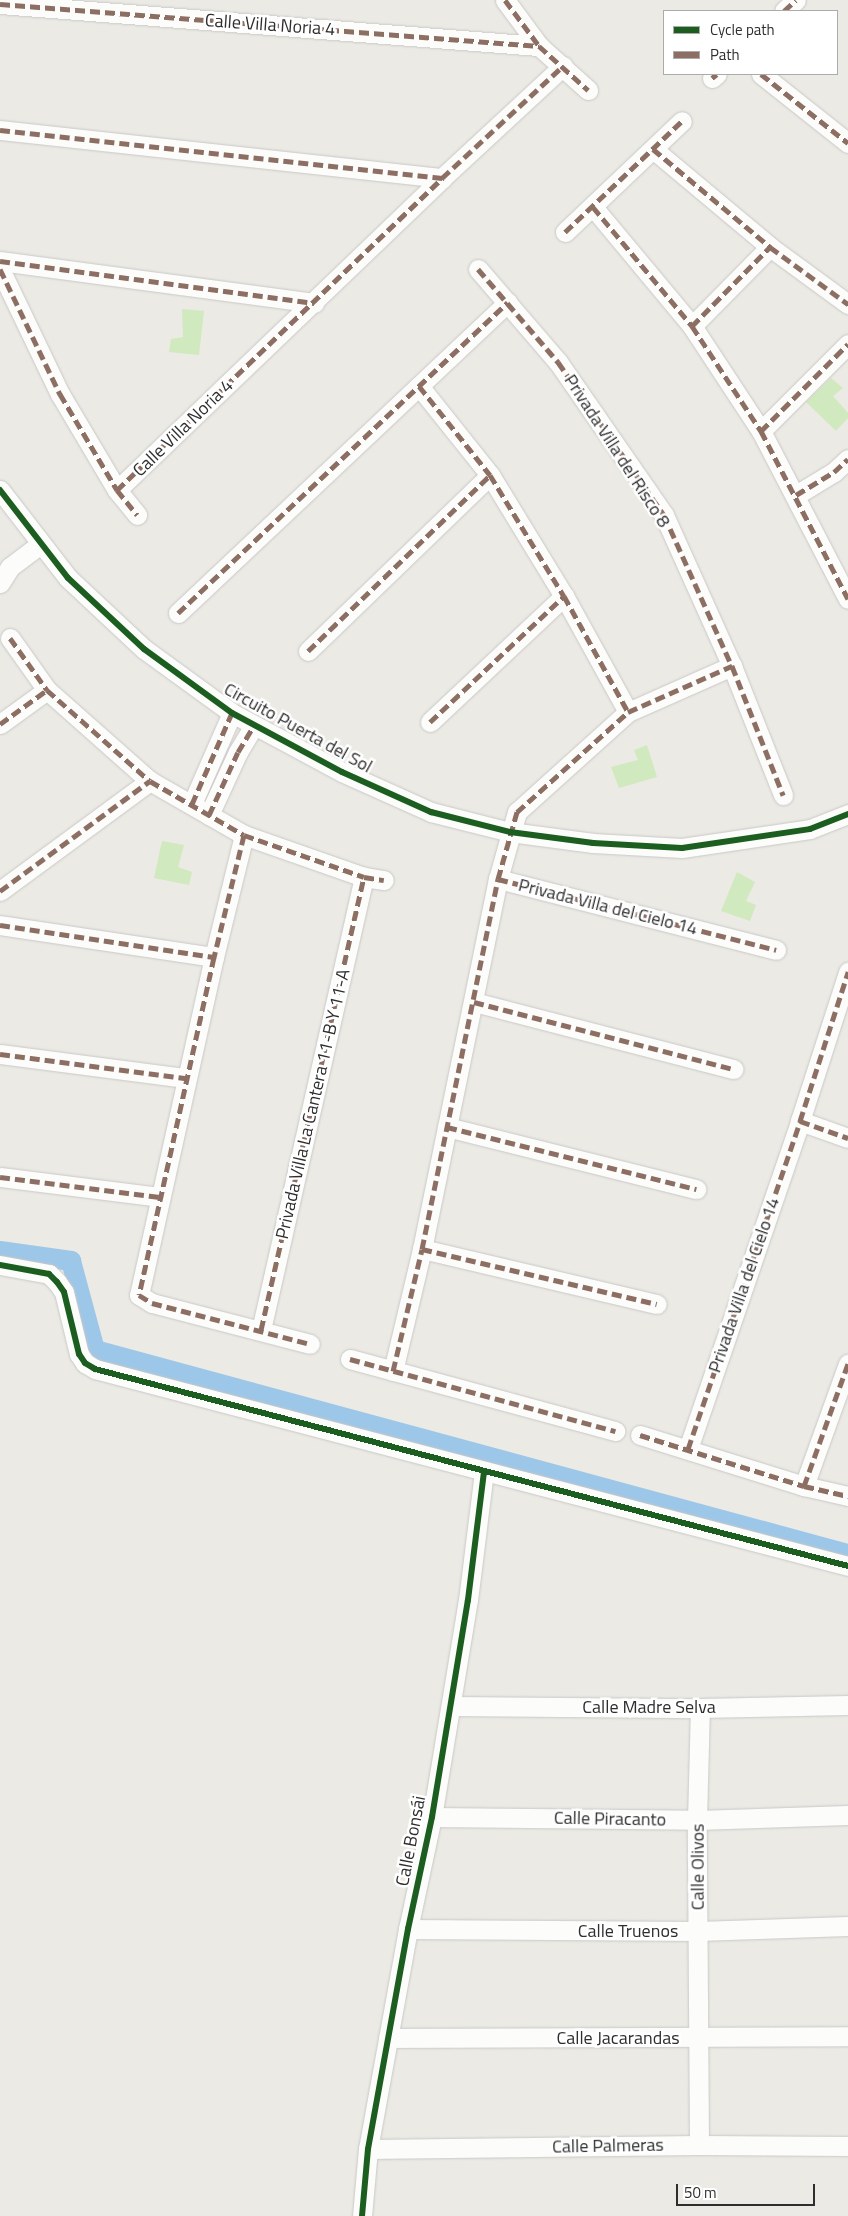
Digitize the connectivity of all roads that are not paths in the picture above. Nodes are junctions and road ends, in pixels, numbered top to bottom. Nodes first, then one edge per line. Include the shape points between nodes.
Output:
1 (505, 0) edge
2 (796, 0) edge
3 (0, 4) edge
4 (785, 10) edge
5 (539, 46) junction
6 (563, 66) junction
7 (762, 75) edge
8 (588, 90) dead end
9 (682, 121) dead end
10 (0, 130) edge
11 (848, 143) edge
12 (653, 149) junction
13 (442, 178) junction
14 (593, 207) junction
15 (565, 232) dead end
16 (770, 247) junction
17 (0, 261) edge
18 (0, 269) edge
19 (478, 269) dead end
20 (508, 302) junction
21 (314, 303) junction
22 (848, 304) edge
23 (692, 326) junction
24 (848, 344) edge
25 (419, 386) junction
26 (761, 431) junction
27 (848, 459) edge
28 (490, 475) junction
29 (0, 490) edge
30 (117, 490) junction
31 (796, 495) junction
32 (138, 515) dead end
33 (40, 544) junction
34 (0, 583) edge
35 (564, 596) junction
36 (848, 598) edge
37 (178, 613) dead end
38 (10, 638) dead end
39 (308, 651) dead end
40 (732, 666) junction
41 (46, 690) junction
42 (628, 712) junction
43 (232, 713) junction
44 (430, 722) dead end
45 (0, 724) edge
46 (254, 725) junction
47 (150, 780) junction
48 (784, 795) dead end
49 (192, 804) junction
50 (848, 814) edge
51 (209, 815) junction
52 (510, 832) junction
53 (244, 835) junction
54 (364, 877) junction
55 (498, 879) junction
56 (384, 880) dead end
57 (0, 891) edge
58 (0, 925) edge
59 (776, 950) dead end
60 (214, 956) junction
61 (848, 972) edge
62 (474, 1002) junction
63 (0, 1054) edge
64 (734, 1069) dead end
65 (186, 1078) junction
66 (800, 1121) junction
67 (447, 1127) junction
68 (848, 1138) edge
69 (0, 1177) edge
70 (696, 1189) dead end
71 (160, 1197) junction
72 (422, 1249) junction
73 (0, 1266) edge
74 (657, 1304) dead end
75 (262, 1330) junction
76 (310, 1344) dead end
77 (350, 1359) dead end
78 (848, 1364) edge
79 (393, 1371) junction
80 (615, 1431) dead end
81 (640, 1435) dead end
82 (688, 1449) junction
83 (484, 1471) junction
84 (804, 1486) junction
85 (848, 1496) edge
86 (848, 1566) edge
87 (848, 1705) edge
88 (451, 1706) junction
89 (700, 1708) junction
90 (848, 1815) edge
91 (432, 1817) junction
92 (697, 1820) junction
93 (848, 1926) edge
94 (408, 1929) junction
95 (698, 1932) junction
96 (848, 2036) edge
97 (388, 2038) junction
98 (699, 2038) junction
99 (699, 2145) junction
100 (848, 2146) edge
101 (368, 2149) junction
102 (362, 2216) edge

1 - 5 street
2 - 4 street
3 - 5 street, Calle Villa Noria 4
5 - 6 street
6 - 8 street
6 - 13 street, Calle Villa Noria 4
7 - 11 street
9 - 12 street
10 - 13 street
12 - 14 street
12 - 16 street
13 - 21 street, Calle Villa Noria 4
14 - 15 street
14 - 23 street
16 - 22 street
16 - 23 street
17 - 21 street
18 - 30 street, Calle Villa Noria 4 via 60,394
19 - 20 street, Privada Villa del Risco 8
20 - 25 street
20 - 40 street, Privada Villa del Risco 8 via 558,362 664,515
21 - 30 street, Calle Villa Noria 4
23 - 26 street
24 - 26 street
25 - 28 street
25 - 37 street
26 - 31 street
27 - 31 street via 834,472
28 - 35 street
28 - 39 street
29 - 33 street, Circuito Puerta del Sol
30 - 32 street, Calle Villa Noria 4
31 - 36 street
33 - 34 street via 10,567
33 - 43 street, Circuito Puerta del Sol via 68,578 144,649
35 - 42 street
35 - 44 street
38 - 41 street
40 - 42 street
40 - 48 street, Privada Villa del Risco 8
41 - 45 street
41 - 47 street
42 - 52 street via 517,812
43 - 46 street, Circuito Puerta del Sol
43 - 49 street, Circuito Puerta del Sol
46 - 51 street, Circuito Puerta del Sol
46 - 52 street, Circuito Puerta del Sol via 342,772 431,812
47 - 49 street
47 - 57 street
49 - 51 street
50 - 52 street, Circuito Puerta del Sol via 810,829 682,848 592,843
51 - 53 street
52 - 55 street, Privada Villa del Cielo 14
53 - 54 street
53 - 60 street
54 - 56 street
54 - 75 street, Privada Villa La Cantera 11-B Y 11-A
55 - 59 street, Privada Villa del Cielo 14
55 - 62 street, Privada Villa del Cielo 14
58 - 60 street
60 - 65 street
61 - 66 street, Privada Villa del Cielo 14
62 - 64 street
62 - 67 street, Privada Villa del Cielo 14
63 - 65 street
65 - 71 street
66 - 68 street
66 - 82 street, Privada Villa del Cielo 14
67 - 70 street
67 - 72 street, Privada Villa del Cielo 14
69 - 71 street
71 - 75 street via 139,1296 152,1303
72 - 74 street
72 - 79 street, Privada Villa del Cielo 14
73 - 83 street via 49,1274 57,1282 64,1292 79,1354 89,1366
75 - 76 street
77 - 79 street
78 - 84 street
79 - 80 street
81 - 82 street
82 - 84 street
83 - 86 street
83 - 88 street, Calle Bonsái
84 - 85 street
87 - 89 street, Calle Madre Selva
88 - 89 street, Calle Madre Selva
88 - 91 street, Calle Bonsái
89 - 92 street, Calle Olivos
90 - 92 street, Calle Piracanto
91 - 92 street, Calle Piracanto
91 - 94 street, Calle Bonsái
92 - 95 street, Calle Olivos
93 - 95 street, Calle Truenos
94 - 95 street, Calle Truenos
94 - 97 street, Calle Bonsái
95 - 98 street, Calle Olivos
96 - 98 street, Calle Jacarandas
97 - 98 street, Calle Jacarandas
97 - 101 street, Calle Bonsái
98 - 99 street, Calle Olivos
99 - 100 street, Calle Palmeras
99 - 101 street, Calle Palmeras
101 - 102 street, Calle Bonsái

